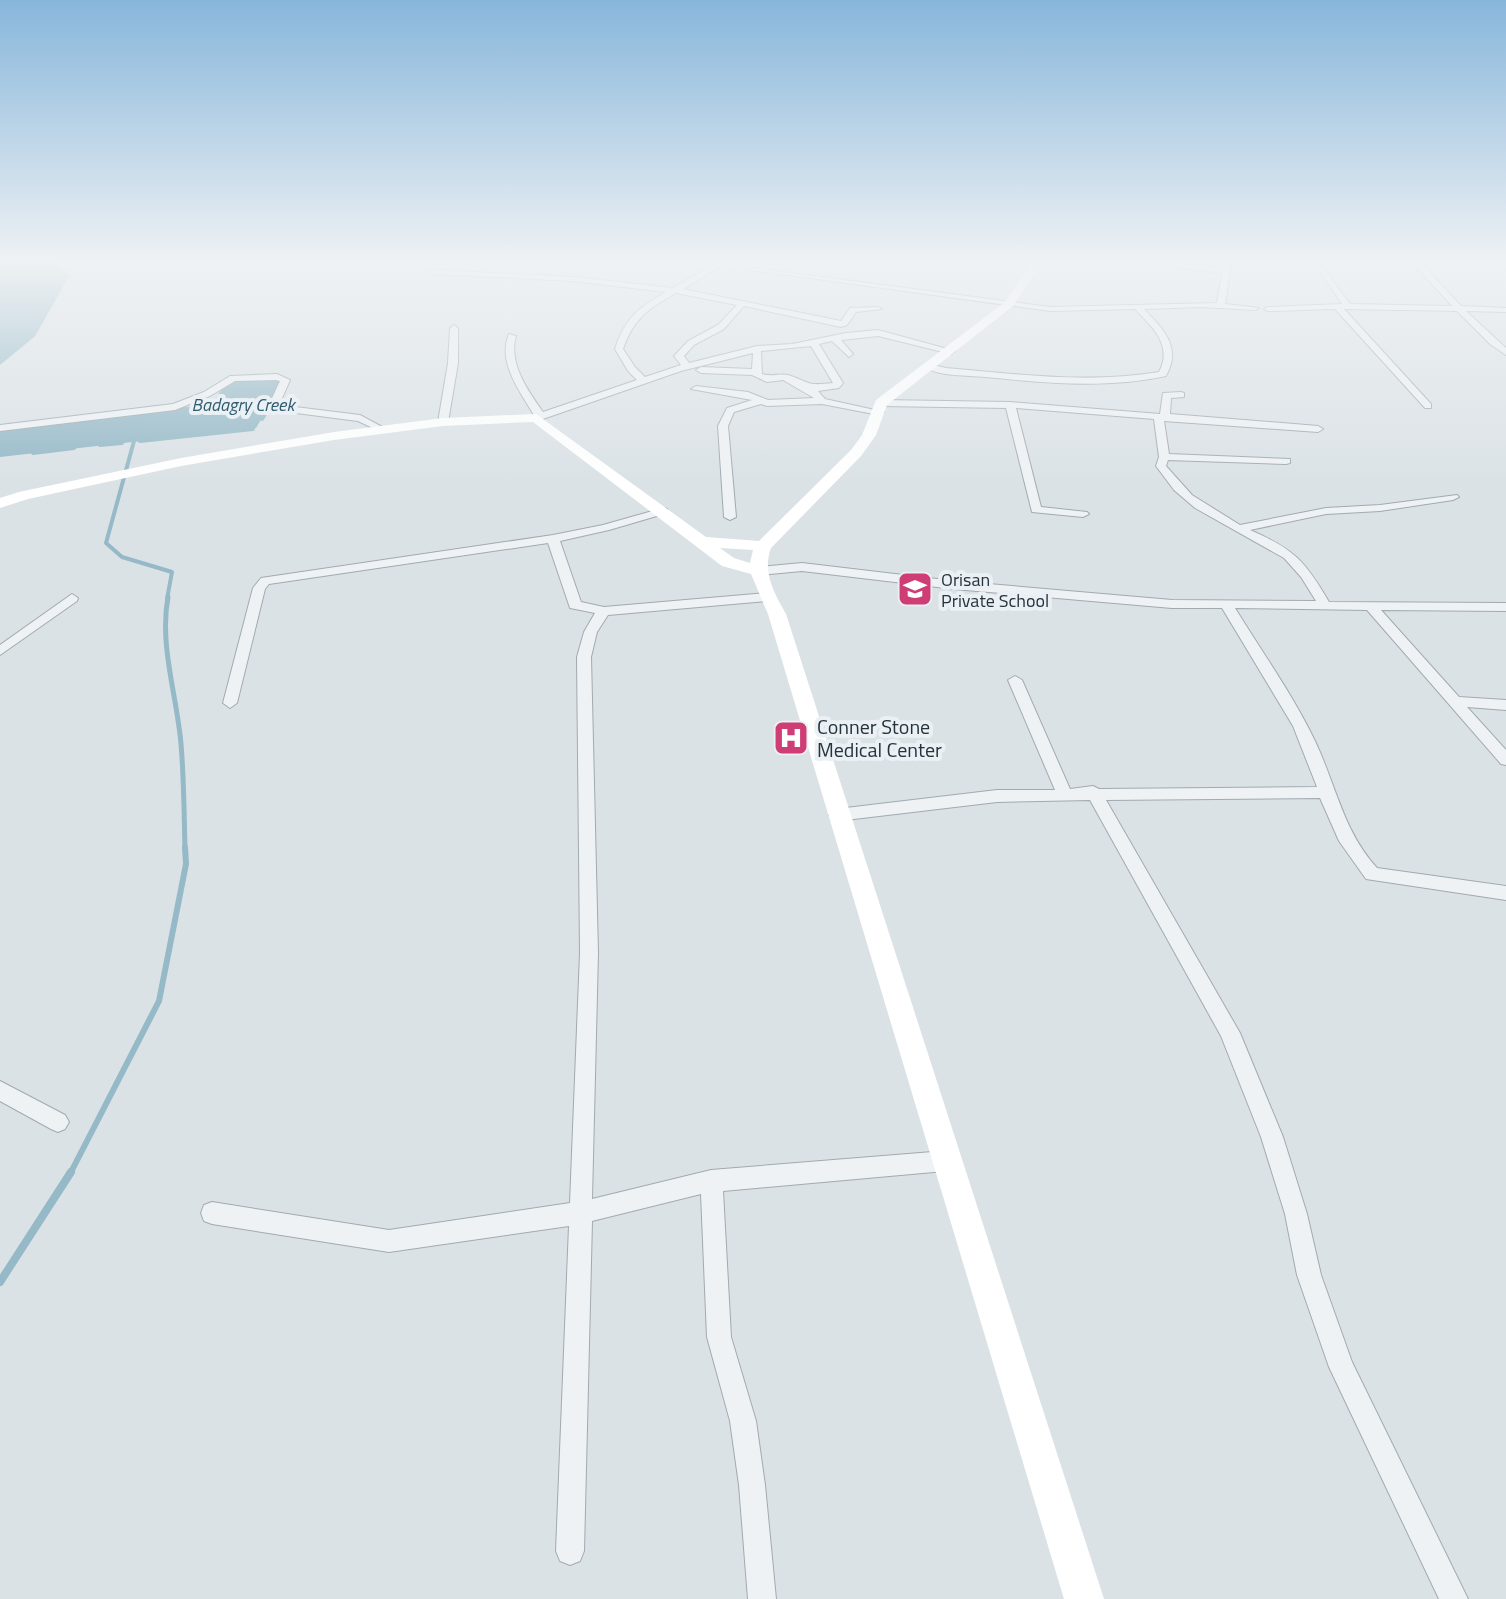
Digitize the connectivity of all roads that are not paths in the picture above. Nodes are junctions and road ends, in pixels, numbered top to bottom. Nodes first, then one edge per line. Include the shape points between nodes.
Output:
1 (455, 336) edge
2 (512, 336) dead end
3 (624, 336) edge
4 (707, 336) edge
5 (859, 336) edge
6 (892, 336) edge
7 (970, 336) edge
8 (1163, 336) edge
9 (1367, 336) edge
10 (1486, 336) edge
11 (835, 339) junction
12 (815, 344) junction
13 (757, 349) junction
14 (951, 351) junction
15 (1506, 352) edge
16 (849, 354) dead end
17 (929, 367) junction
18 (683, 368) junction
19 (755, 372) junction
20 (644, 381) junction
21 (696, 389) dead end
22 (807, 389) junction
23 (1181, 395) dead end
24 (760, 401) junction
25 (822, 401) junction
26 (1010, 405) junction
27 (1428, 406) dead end
28 (880, 408) junction
29 (538, 417) junction
30 (1162, 418) junction
31 (443, 422) junction
32 (0, 428) edge
33 (381, 429) junction
34 (1318, 429) dead end
35 (1164, 457) junction
36 (1286, 461) dead end
37 (1453, 497) dead end
38 (0, 503) edge
39 (663, 511) junction
40 (1083, 514) dead end
41 (730, 517) dead end
42 (1239, 529) junction
43 (553, 539) junction
44 (701, 542) junction
45 (763, 546) junction
46 (758, 571) junction
47 (767, 597) junction
48 (72, 598) dead end
49 (1226, 605) junction
50 (1326, 607) junction
51 (1372, 607) junction
52 (1506, 607) edge
53 (604, 611) junction
54 (0, 651) edge
55 (1015, 680) dead end
56 (1455, 701) junction
57 (230, 703) dead end
58 (1506, 705) edge
59 (1506, 760) edge
60 (1093, 792) junction
61 (1325, 792) junction
62 (1064, 793) junction
63 (837, 815) junction
64 (1506, 893) edge
65 (0, 1090) edge
66 (58, 1122) dead end
67 (945, 1161) junction
68 (711, 1181) junction
69 (212, 1213) dead end
70 (579, 1213) junction
71 (570, 1551) dead end
72 (762, 1599) edge
73 (1084, 1599) edge
74 (1454, 1599) edge

1 - 31 street via 457,351
2 - 29 street via 511,365
3 - 20 street via 619,349
4 - 18 street via 684,349 679,356
5 - 11 street
6 - 14 street
7 - 14 main road
8 - 17 street via 1169,343 1170,363 1163,374 1132,380
9 - 27 street
10 - 15 street
11 - 12 street
11 - 16 street
12 - 13 street
12 - 22 street via 838,383
13 - 18 street
13 - 19 street
14 - 17 main road
17 - 28 main road
18 - 19 street
18 - 20 street
19 - 22 street via 767,379 784,377
20 - 29 street
21 - 24 street
22 - 25 street
23 - 30 street via 1166,395
24 - 25 street
24 - 41 street via 730,410 723,426
25 - 28 street
26 - 28 street
26 - 30 street
26 - 40 street via 1036,510
28 - 45 main road via 856,453
29 - 31 main road
29 - 39 main road
30 - 34 street
30 - 35 street
31 - 33 main road
32 - 33 street via 175,407 230,379 257,376 285,380 276,408 360,418
33 - 38 main road via 135,472
35 - 36 street
35 - 42 street via 1161,466 1182,494
37 - 42 street via 1326,511
39 - 43 street
39 - 44 main road
42 - 50 street via 1280,548 1305,572
43 - 53 street via 575,605
43 - 57 street via 265,581
44 - 45 main road
44 - 46 main road via 728,562
45 - 46 main road
46 - 47 main road
46 - 49 street via 802,567 954,585
47 - 53 street
47 - 63 main road via 777,614
48 - 54 street
49 - 50 street
49 - 61 street via 1301,728
50 - 51 street
51 - 52 street
51 - 56 street
53 - 70 street via 594,622 584,657 589,953
55 - 62 street
56 - 58 street
56 - 59 street
60 - 61 street
60 - 62 street
60 - 74 street via 1230,1033 1272,1137 1309,1275 1341,1367
61 - 64 street via 1360,863 1372,874
62 - 63 street
63 - 67 main road
65 - 66 street
67 - 68 street
67 - 73 main road
68 - 70 street
68 - 72 street via 719,1337 743,1421
69 - 70 street via 389,1241
70 - 71 street

